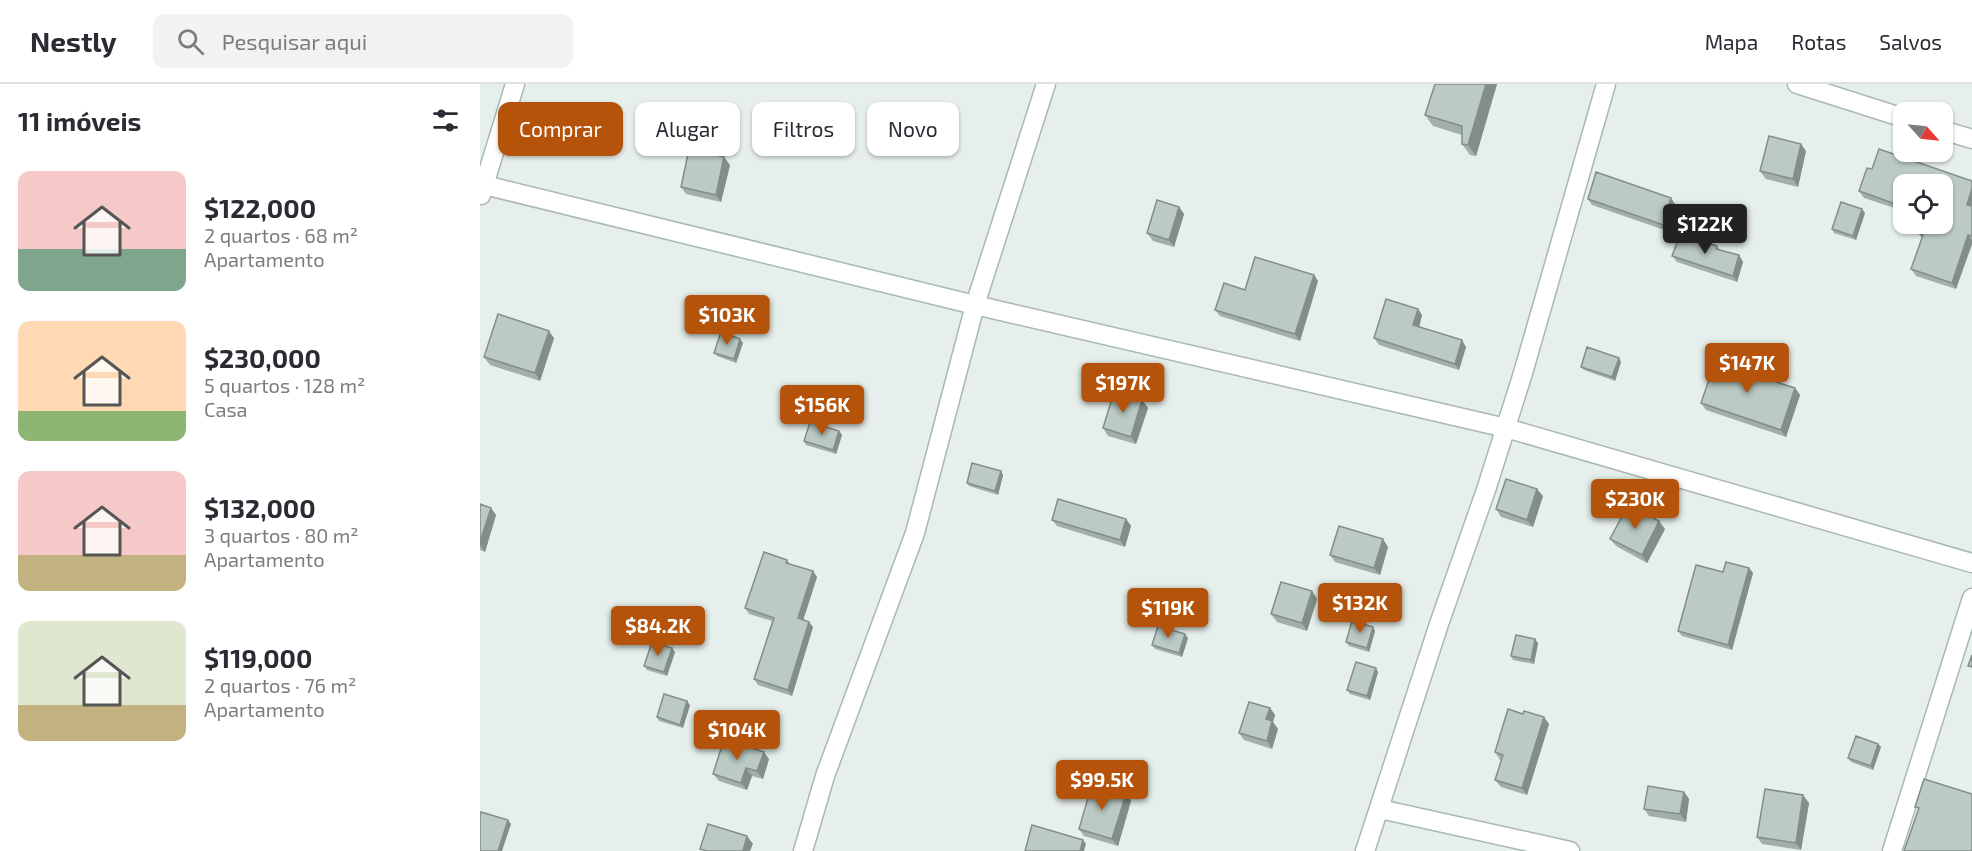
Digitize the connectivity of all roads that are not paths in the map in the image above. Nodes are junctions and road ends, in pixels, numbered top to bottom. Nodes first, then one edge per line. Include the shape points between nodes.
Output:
1 (515, 84) edge
2 (1046, 84) edge
3 (1606, 84) edge
4 (1797, 84) edge
5 (1893, 115) edge
6 (1953, 133) edge
7 (1972, 139) edge
8 (481, 189) edge
9 (975, 305) junction
10 (1506, 428) junction
11 (1972, 563) edge
12 (1972, 598) edge
13 (1380, 809) junction
14 (802, 851) edge
15 (1365, 851) edge
16 (1570, 851) edge
17 (1892, 851) edge

1 - 8 street
2 - 9 street
3 - 10 street
4 - 5 street
6 - 7 street
8 - 9 street
9 - 10 street
9 - 14 street via 915,533 825,776
10 - 11 street
10 - 13 street
12 - 17 street
13 - 15 street
13 - 16 street

